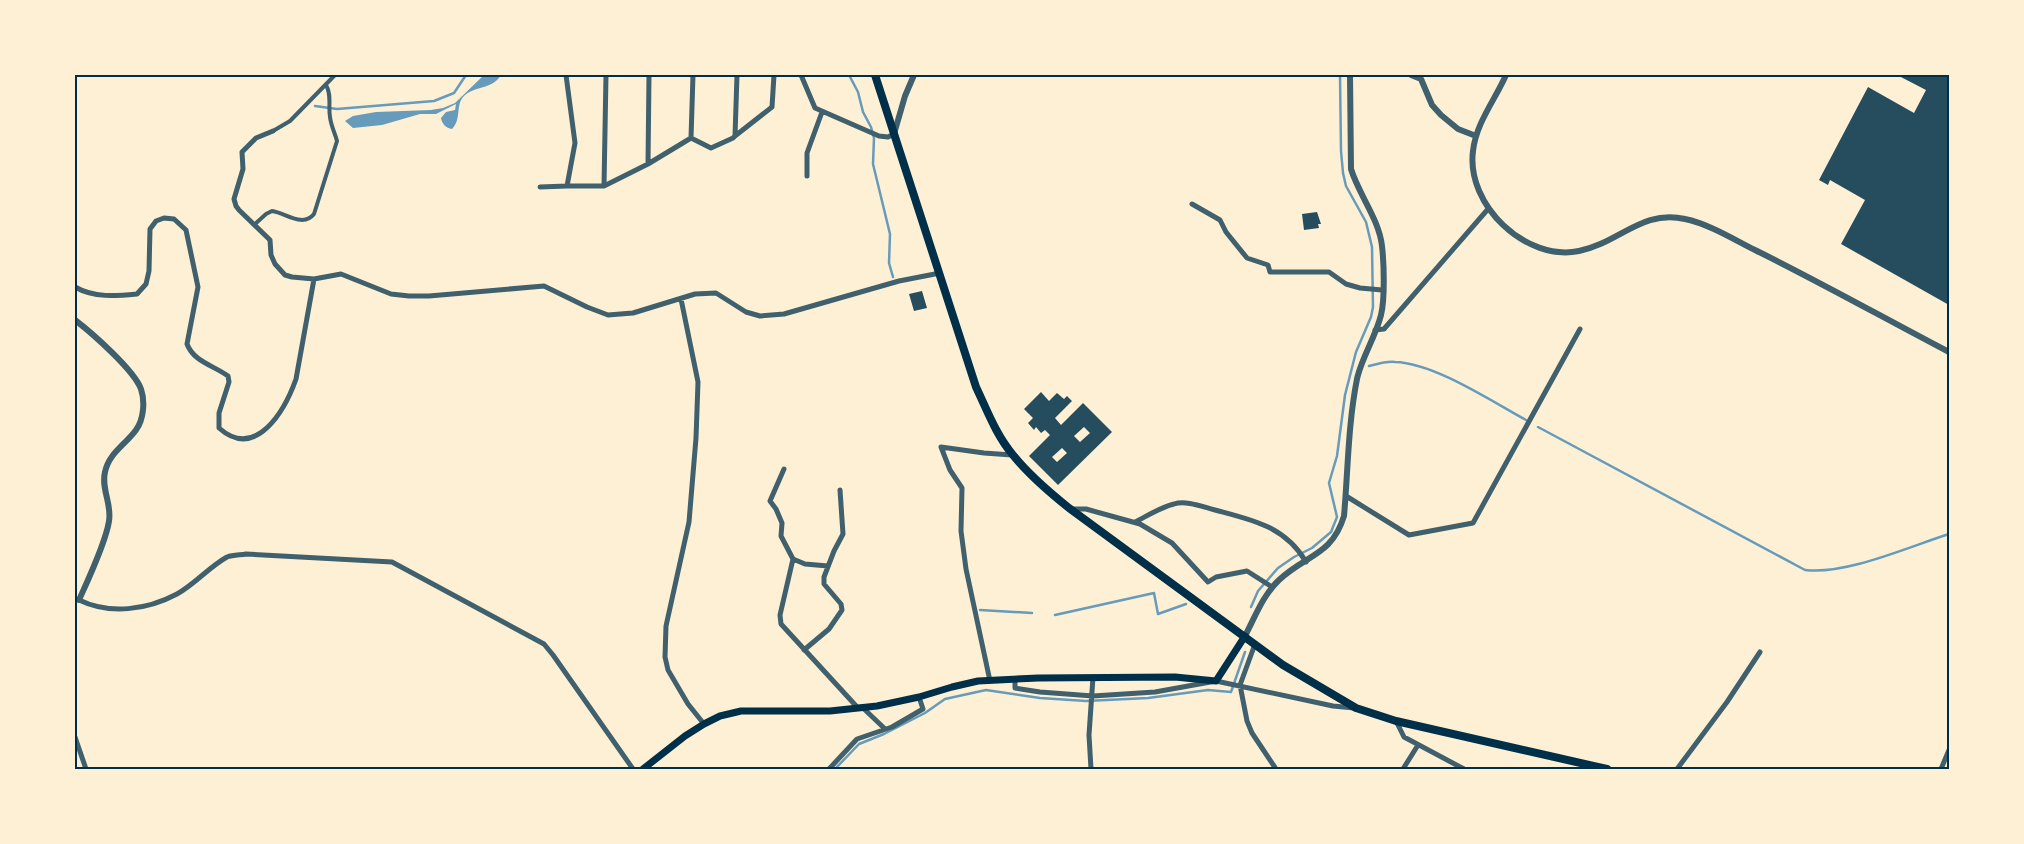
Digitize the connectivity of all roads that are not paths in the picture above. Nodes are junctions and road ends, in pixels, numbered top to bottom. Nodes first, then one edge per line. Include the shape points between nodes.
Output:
1 (335, 75) edge
2 (566, 75) edge
3 (606, 75) edge
4 (649, 75) edge
5 (693, 75) edge
6 (737, 75) edge
7 (774, 75) edge
8 (801, 75) edge
9 (874, 75) edge
10 (914, 75) edge
11 (1350, 75) edge
12 (1411, 75) edge
13 (1506, 75) edge
14 (326, 84) junction
15 (822, 112) junction
16 (272, 132) joint
17 (894, 134) junction
18 (735, 136) junction
19 (1476, 136) junction
20 (691, 138) junction
21 (648, 164) junction
22 (807, 176) dead end
23 (566, 186) junction
24 (604, 186) junction
25 (540, 187) dead end
26 (1192, 204) dead end
27 (1488, 209) junction
28 (255, 224) junction
29 (940, 273) junction
30 (314, 279) junction
31 (75, 286) edge
32 (1376, 290) junction
33 (681, 299) junction
34 (75, 320) edge
35 (1580, 329) dead end
36 (1375, 330) junction
37 (1949, 352) edge
38 (1012, 455) junction
39 (784, 469) dead end
40 (840, 490) dead end
41 (1346, 496) junction
42 (1069, 508) junction
43 (1135, 522) junction
44 (1302, 556) junction
45 (793, 558) junction
46 (828, 566) junction
47 (1270, 586) junction
48 (79, 600) joint
49 (1245, 636) junction
50 (1255, 644) junction
51 (804, 650) junction
52 (1760, 652) dead end
53 (1093, 677) junction
54 (1014, 679) junction
55 (990, 681) junction
56 (1216, 681) junction
57 (1239, 685) junction
58 (919, 697) junction
59 (1092, 699) junction
60 (860, 707) junction
61 (1356, 708) junction
62 (1396, 721) junction
63 (704, 724) junction
64 (884, 728) junction
65 (75, 738) edge
66 (1418, 745) junction
67 (1949, 750) edge
68 (86, 769) edge
69 (633, 769) edge
70 (643, 769) edge
71 (829, 769) edge
72 (1091, 769) edge
73 (1276, 769) edge
74 (1403, 769) edge
75 (1464, 769) edge
76 (1607, 769) edge
77 (1677, 769) edge
78 (1941, 769) edge

1 - 14 street
2 - 23 street via 575,143
3 - 24 street
4 - 21 street
5 - 20 street
6 - 18 street
7 - 18 street via 772,107
8 - 15 street via 814,106
9 - 17 main road
10 - 17 street
11 - 32 street via 1351,169 1379,231 1382,249
12 - 19 street via 1421,79 1432,105 1451,125
13 - 19 street
14 - 16 street via 290,121
14 - 28 street via 330,91 331,127 337,141 314,214 310,219 301,221 272,211
15 - 17 street via 876,134 888,137
15 - 22 street via 806,153
16 - 28 street via 250,142 242,152 243,169 234,199 236,206
17 - 29 main road
18 - 20 street via 712,148
19 - 27 street via 1472,152 1473,170
20 - 21 street
21 - 24 street
23 - 24 street
23 - 25 street
26 - 32 street via 1220,220 1246,258 1268,265 1270,272 1329,272 1346,284
27 - 36 street via 1384,329
27 - 37 street via 1526,242 1559,252 1594,247 1650,219 1668,217 1695,222 1783,264
28 - 30 street via 270,240 271,255 279,270 292,277
29 - 33 street via 768,316 746,312 716,293 695,294
29 - 38 main road via 976,387
30 - 31 street via 291,394 268,428 250,438 228,436 219,428 219,413 228,376 198,359 187,344 198,287 186,230 174,219 156,221 150,229 149,271 146,284 137,294 97,295
30 - 33 street via 341,274 391,294 409,296 544,286 608,315 633,313
32 - 36 street via 1381,314
33 - 63 street via 698,382 696,430 689,522 666,626 665,657 668,670
34 - 48 street via 111,352 134,379 141,389 143,402 137,428 107,464 104,485 110,506 109,521
35 - 41 street via 1473,522 1409,536
36 - 41 street via 1357,376
38 - 42 main road
38 - 55 street via 941,447 962,488 961,531 966,569
39 - 45 street via 770,501 782,523 781,536
40 - 46 street via 843,534
41 - 44 street via 1344,516 1333,540
42 - 43 street
42 - 49 main road
43 - 44 street via 1173,504 1197,505 1260,522
43 - 47 street via 1172,543 1208,582 1216,577 1247,571
44 - 47 street
45 - 46 street via 806,564
45 - 51 street via 780,614 781,624
46 - 51 street via 824,584 841,604 842,610 830,629
47 - 49 street
48 - 69 street via 103,609 122,610 163,600 229,556 246,554 392,562 544,644
49 - 50 main road
49 - 56 main road
50 - 57 street
50 - 61 main road via 1283,665
51 - 60 street
52 - 77 street via 1728,702
53 - 54 main road
53 - 56 main road via 1175,677
53 - 59 street
54 - 55 main road
54 - 59 street via 1015,688
55 - 58 main road via 962,684
56 - 57 street
56 - 59 street
57 - 61 street
57 - 73 street via 1252,733
58 - 60 main road
58 - 64 street via 923,709 892,727
59 - 72 street
60 - 63 main road via 797,712 741,711
60 - 64 street
61 - 62 main road
62 - 66 street via 1404,736
62 - 76 main road
63 - 70 main road
64 - 71 street via 856,739
65 - 68 street
66 - 74 street
66 - 75 street
67 - 78 street

